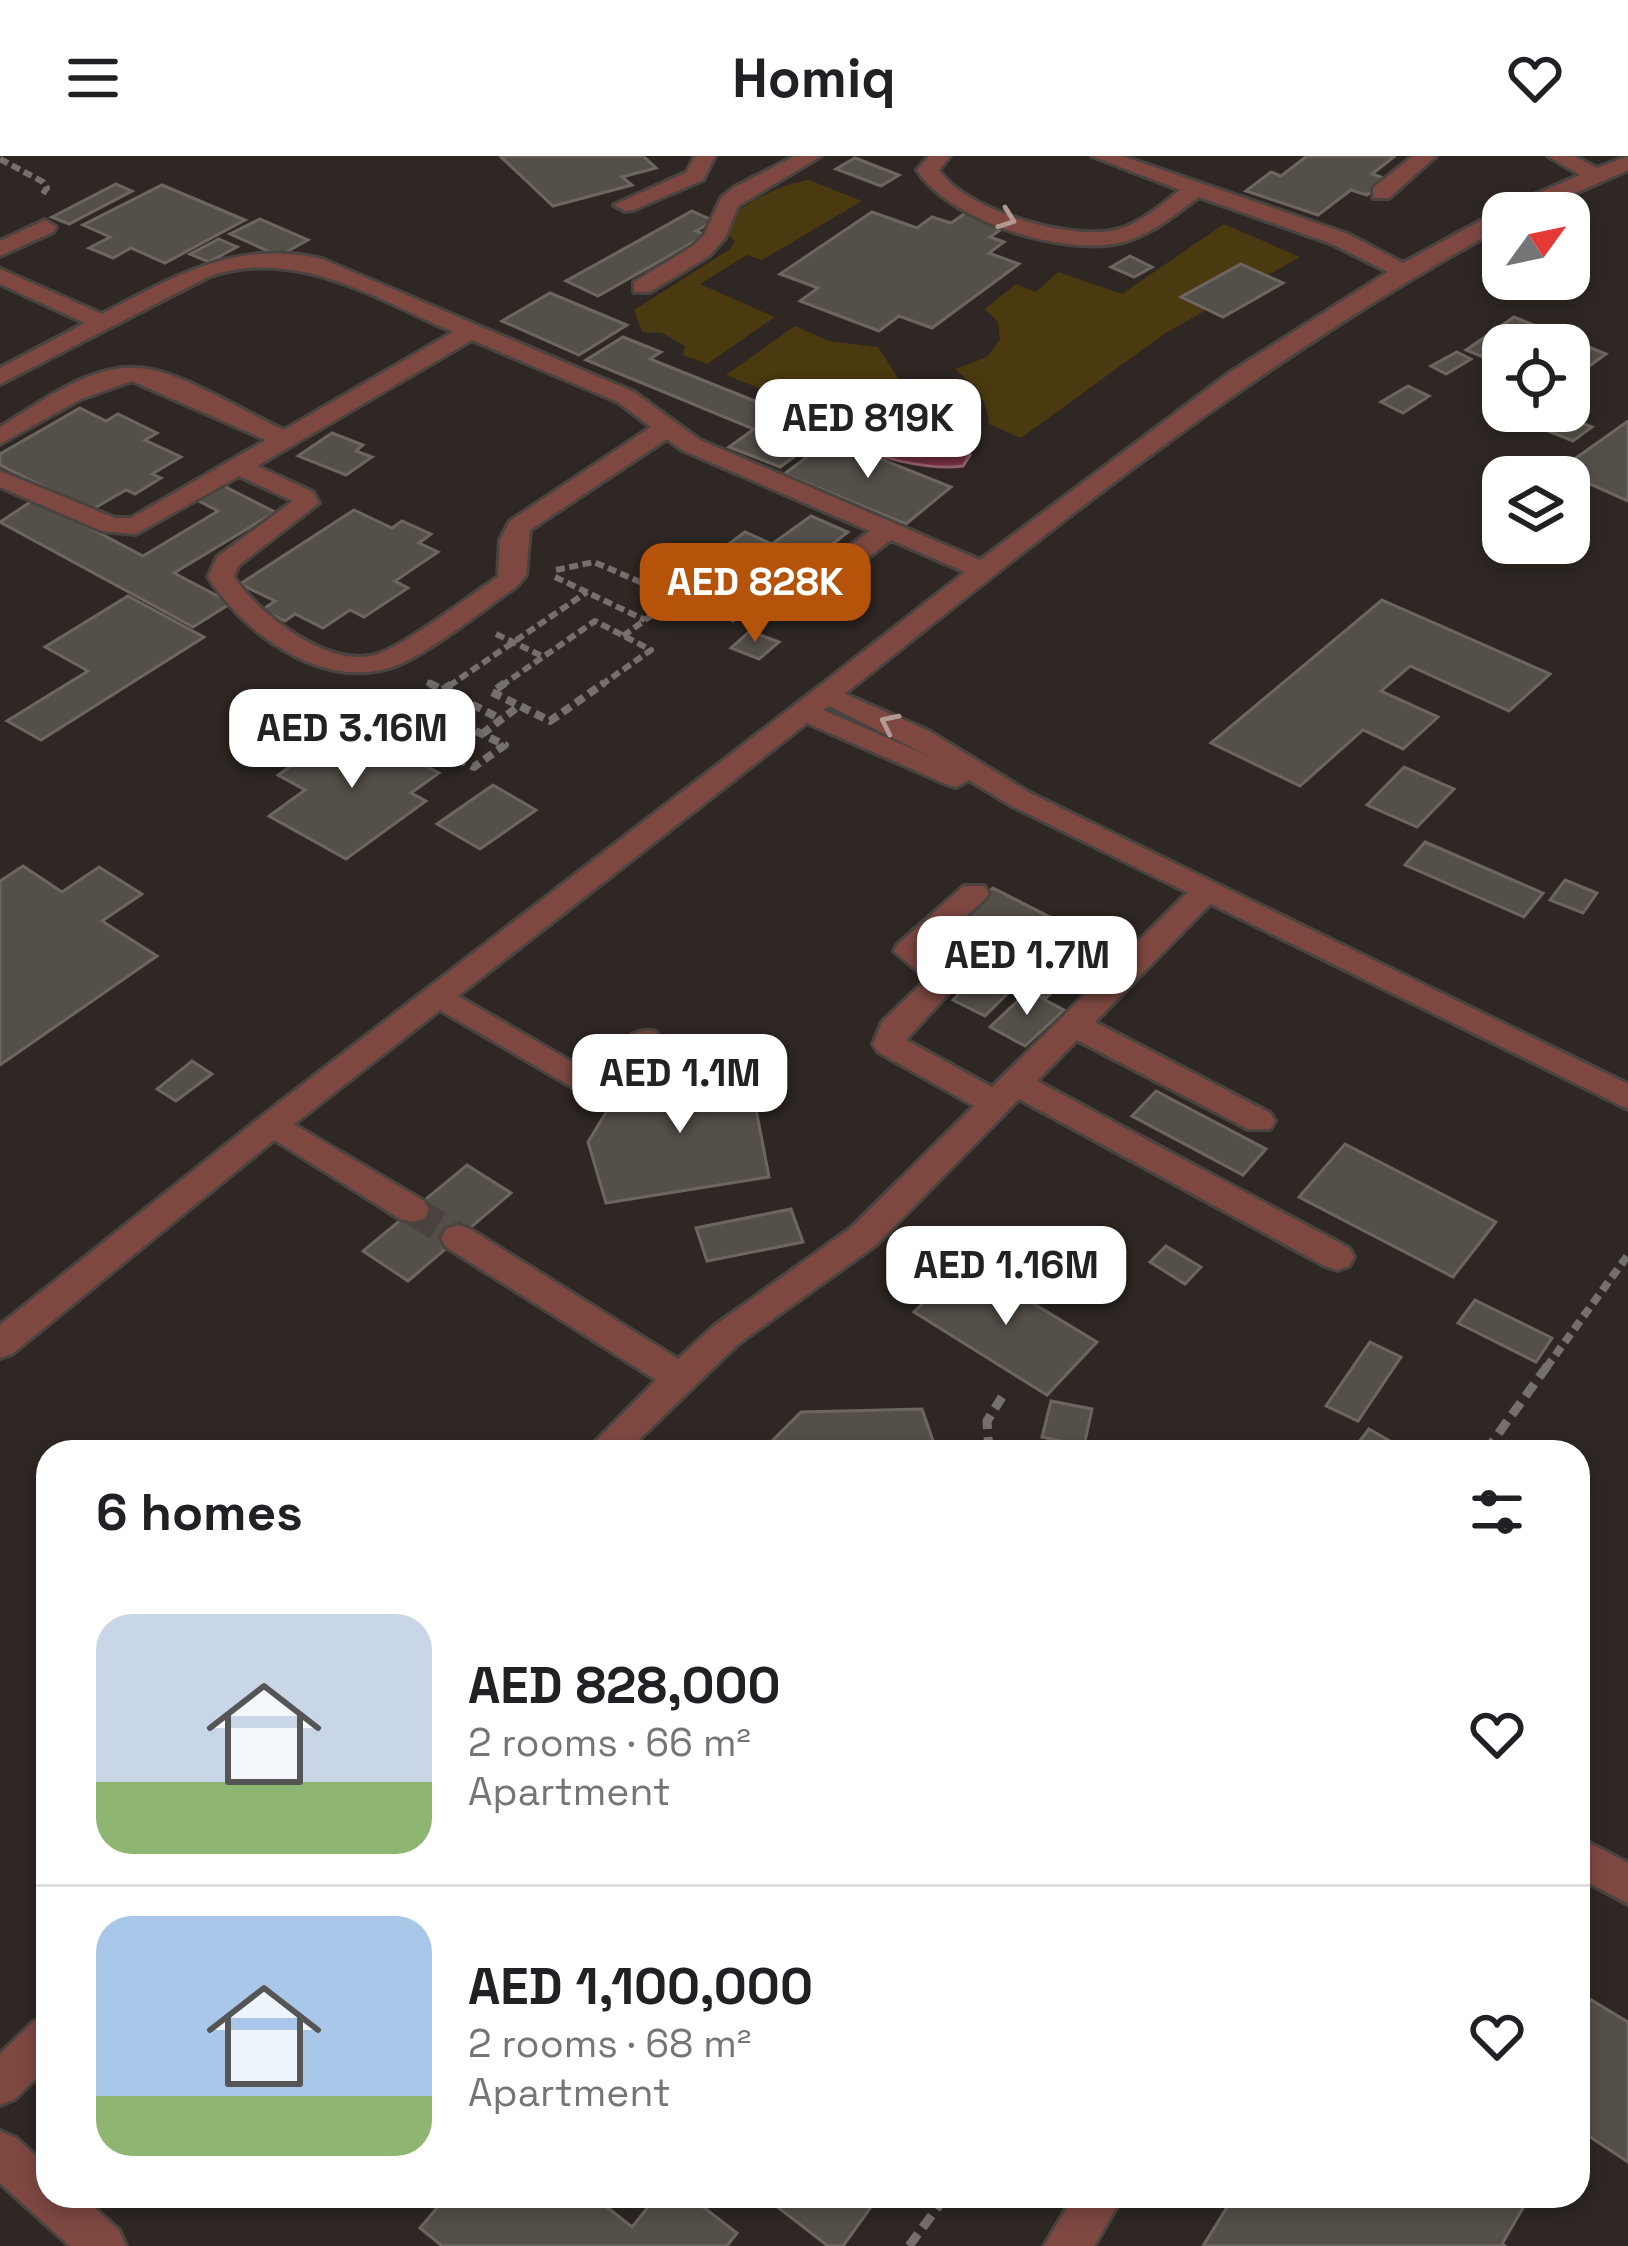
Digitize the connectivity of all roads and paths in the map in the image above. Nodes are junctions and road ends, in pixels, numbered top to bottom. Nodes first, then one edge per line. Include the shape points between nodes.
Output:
1 (705, 156) edge
2 (811, 156) edge
3 (940, 156) edge
4 (1102, 156) edge
5 (1426, 156) edge
6 (1558, 156) edge
7 (0, 159) edge
8 (1628, 162) edge
9 (1595, 175) junction
10 (1196, 189) junction
11 (1558, 192) edge
12 (1382, 193) dead end
13 (40, 200) dead end
14 (625, 205) dead end
15 (45, 227) dead end
16 (1482, 229) edge
17 (0, 249) edge
18 (1404, 272) junction
19 (0, 276) edge
20 (642, 286) dead end
21 (103, 323) junction
22 (472, 330) junction
23 (0, 377) edge
24 (665, 429) junction
25 (0, 437) edge
26 (286, 440) junction
27 (238, 466) junction
28 (0, 478) edge
29 (888, 530) junction
30 (984, 571) junction
31 (712, 573) dead end
32 (587, 592) junction
33 (806, 592) dead end
34 (685, 610) dead end
35 (645, 620) junction
36 (623, 636) junction
37 (386, 662) junction
38 (443, 690) junction
39 (816, 703) junction
40 (519, 706) junction
41 (501, 719) junction
42 (482, 734) junction
43 (1206, 891) junction
44 (974, 893) dead end
45 (439, 996) junction
46 (1073, 1024) junction
47 (644, 1040) dead end
48 (1004, 1093) junction
49 (1628, 1097) edge
50 (1259, 1121) dead end
51 (273, 1124) junction
52 (412, 1210) tunnel mouth
53 (458, 1238) tunnel mouth
54 (1628, 1255) edge
55 (1337, 1256) dead end
56 (0, 1344) edge
57 (679, 1377) junction
58 (1002, 1397) dead end
59 (630, 1440) edge
60 (988, 1440) edge
61 (1494, 1440) edge
62 (1590, 1862) edge
63 (1628, 1885) edge
64 (36, 2048) edge
65 (0, 2084) edge
66 (0, 2153) edge
67 (36, 2186) edge
68 (61, 2208) edge
69 (937, 2208) edge
70 (1093, 2208) edge
71 (103, 2246) edge
72 (909, 2246) edge
73 (1066, 2246) edge

1 - 14 street via 696,176
2 - 20 street via 740,193 701,251
3 -> 10 street via 928,170 942,192 1064,238 1119,237
4 - 10 street
5 - 12 street
6 - 9 street
7 - 13 path via 43,182
8 - 9 street
9 - 11 street
10 - 18 street via 1340,239
15 - 17 street
16 - 18 street
18 - 30 street via 1222,386
19 - 21 street
21 - 22 street via 202,271 258,256 314,264
21 - 23 street
22 - 24 street via 626,397
22 - 26 street
24 - 29 street
24 - 37 street via 526,519 514,533 507,582
25 - 26 street via 128,372
26 - 27 street
27 - 28 street via 122,528
27 - 37 street via 307,503 220,568 244,610 335,662
29 - 30 street
29 - 33 street
30 - 39 street
31 - 32 path via 677,598 594,562 545,572
32 - 35 path
32 - 38 path
34 - 35 path via 664,607
35 - 36 path
36 - 40 path via 595,621 492,692
36 - 40 path via 651,650 550,721
37 - 38 path
38 - 41 path
39 - 43 street via 936,771 1020,799
39 - 45 street
40 - 41 path
41 - 42 path
42 - 42 path via 505,745 474,767 430,746 461,724
43 - 46 street
43 - 49 street
44 - 48 street via 909,951 947,978 893,1030 889,1044
45 - 47 street via 572,1076 614,1068
45 - 51 street
46 - 48 street
46 - 50 street
48 - 55 street
48 - 57 street via 864,1236
51 - 52 street
51 - 56 street
53 - 57 street
54 - 61 path
57 - 59 street
58 - 60 path via 987,1421
62 - 63 street
64 - 65 street
66 - 67 street
68 - 71 street
69 - 72 path
70 - 73 street

